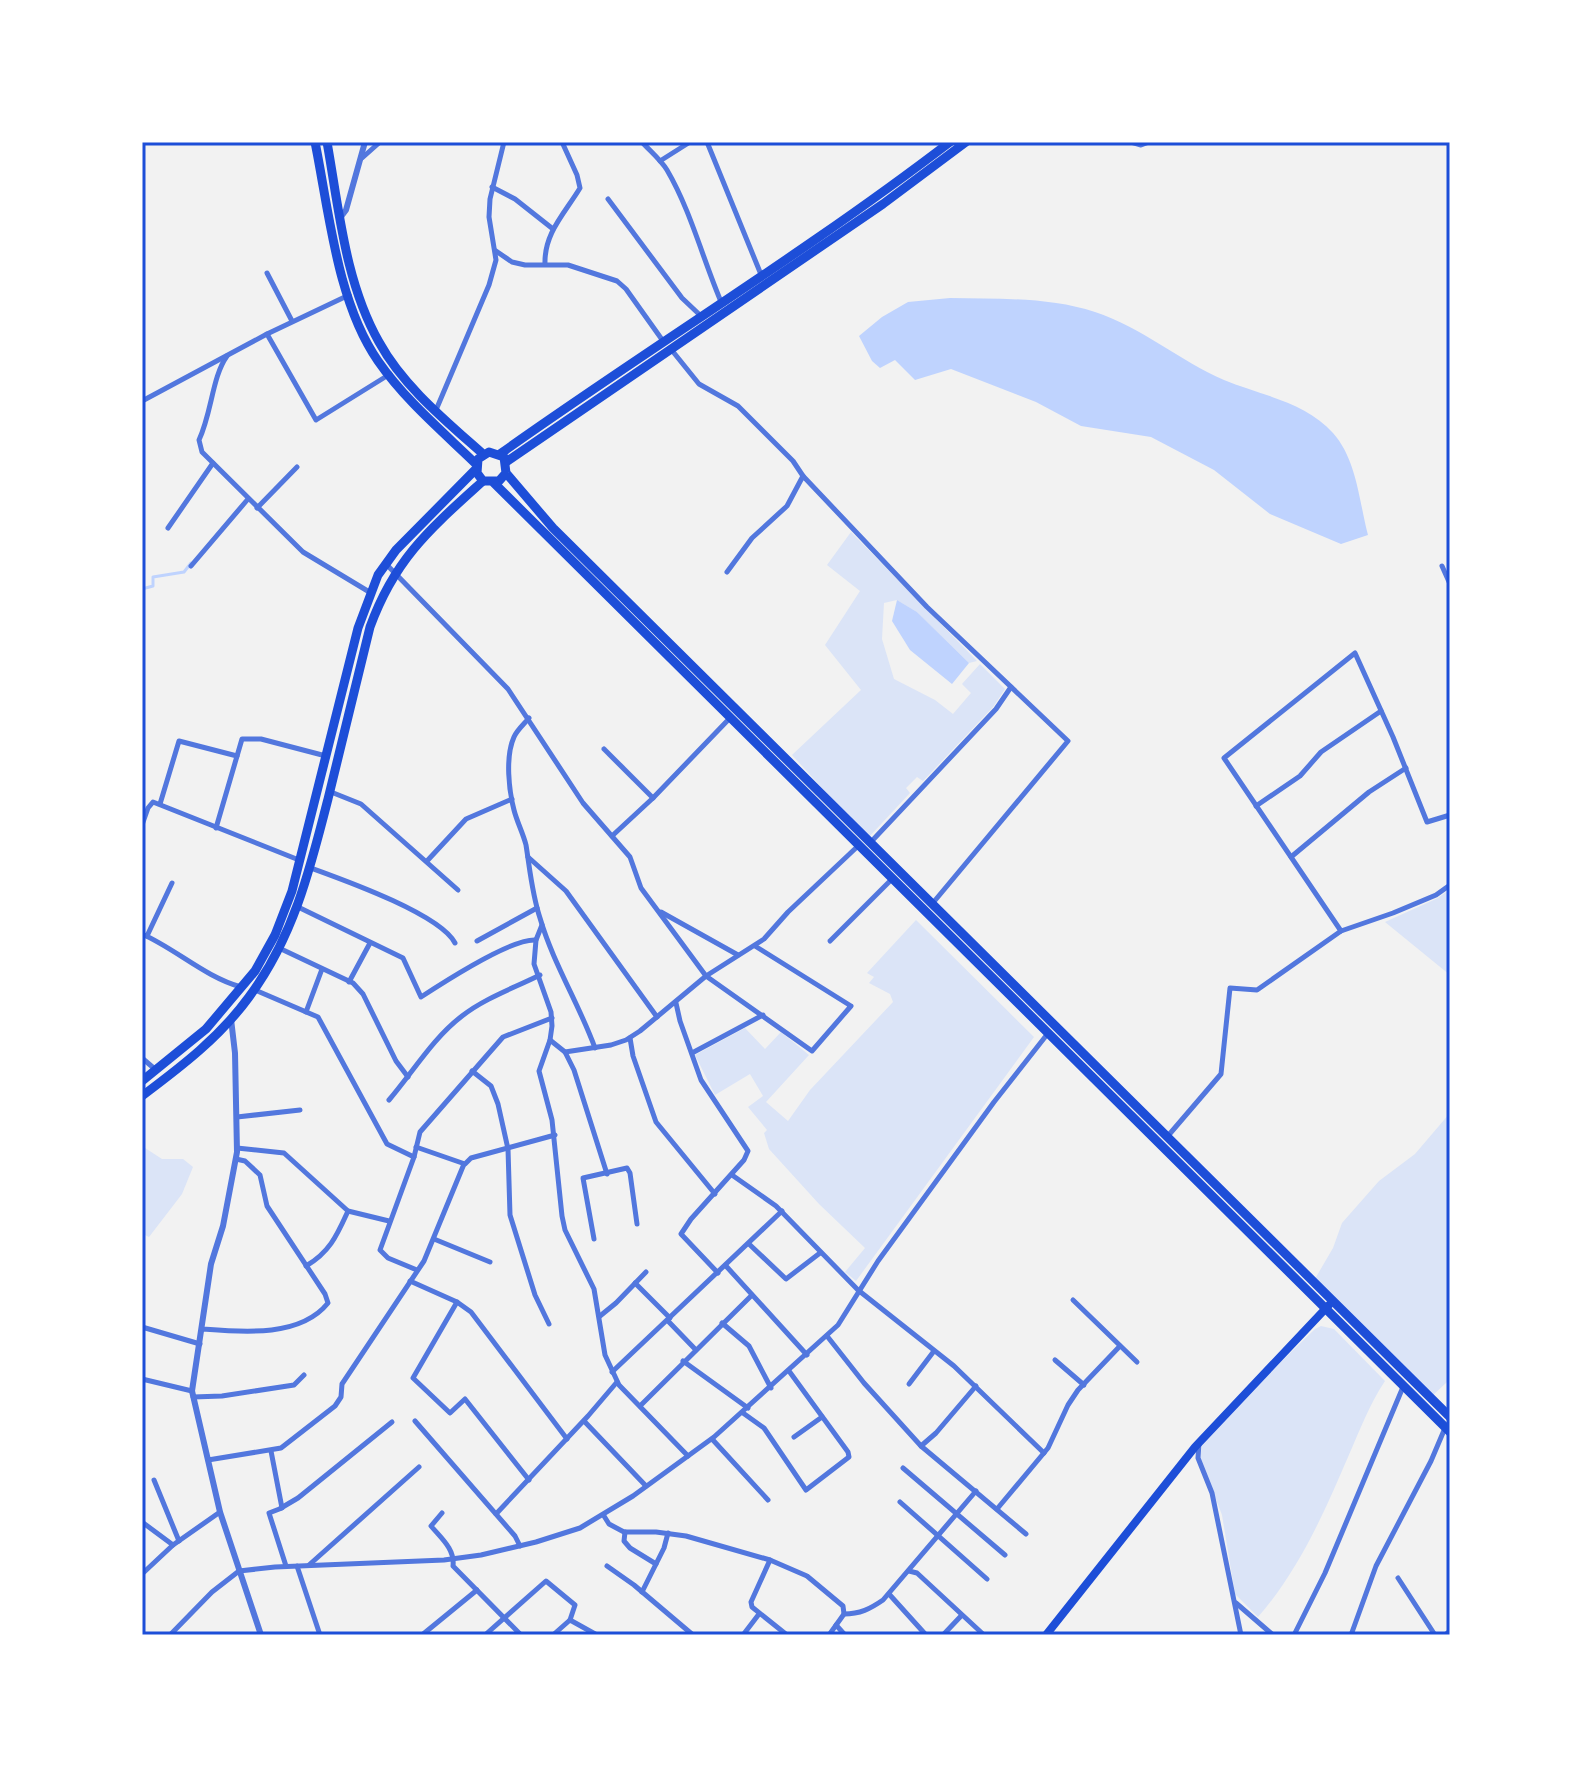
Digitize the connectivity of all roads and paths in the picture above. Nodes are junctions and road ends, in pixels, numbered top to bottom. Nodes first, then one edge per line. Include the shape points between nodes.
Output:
1 (315, 142) edge
2 (327, 142) edge
3 (365, 142) edge
4 (380, 142) edge
5 (504, 142) edge
6 (562, 142) edge
7 (642, 142) edge
8 (690, 142) edge
9 (707, 142) edge
10 (966, 142) edge
11 (1131, 142) edge
12 (1149, 142) edge
13 (950, 144) edge
14 (361, 158) junction
15 (660, 161) junction
16 (492, 187) junction
17 (608, 199) dead end
18 (336, 219) junction
19 (553, 229) junction
20 (496, 251) junction
21 (545, 264) junction
22 (267, 273) dead end
23 (762, 277) junction
24 (349, 295) junction
25 (724, 308) junction
26 (703, 317) junction
27 (292, 321) junction
28 (267, 334) junction
29 (668, 346) junction
30 (228, 355) junction
31 (392, 371) junction
32 (144, 400) edge
33 (436, 410) junction
34 (483, 454) junction
35 (213, 463) junction
36 (504, 463) junction
37 (476, 466) junction
38 (297, 467) dead end
39 (803, 476) junction
40 (489, 482) junction
41 (248, 499) junction
42 (257, 508) junction
43 (168, 528) dead end
44 (386, 564) junction
45 (191, 566) dead end
46 (1442, 566) dead end
47 (395, 572) junction
48 (727, 572) dead end
49 (1450, 584) edge
50 (371, 593) junction
51 (1011, 687) junction
52 (1381, 711) junction
53 (529, 718) junction
54 (729, 719) junction
55 (604, 749) dead end
56 (237, 756) junction
57 (326, 756) junction
58 (1406, 768) junction
59 (330, 791) junction
60 (653, 798) junction
61 (512, 799) junction
62 (160, 804) junction
63 (1256, 806) junction
64 (1450, 815) edge
65 (142, 825) edge
66 (216, 828) junction
67 (612, 836) junction
68 (869, 843) junction
69 (858, 846) junction
70 (527, 857) junction
71 (1291, 857) junction
72 (300, 860) junction
73 (427, 861) junction
74 (310, 867) junction
75 (892, 879) junction
76 (172, 883) dead end
77 (1450, 885) edge
78 (458, 890) dead end
79 (932, 905) junction
80 (298, 907) junction
81 (537, 908) junction
82 (657, 909) junction
83 (542, 925) junction
84 (1341, 931) junction
85 (144, 935) edge
86 (536, 940) junction
87 (477, 941) dead end
88 (830, 941) dead end
89 (370, 943) junction
90 (455, 943) dead end
91 (755, 946) junction
92 (279, 948) junction
93 (738, 955) junction
94 (322, 969) junction
95 (540, 975) junction
96 (706, 976) junction
97 (349, 982) junction
98 (242, 987) junction
99 (254, 990) junction
100 (676, 1002) junction
101 (306, 1012) junction
102 (763, 1015) junction
103 (657, 1017) junction
104 (552, 1018) junction
105 (231, 1019) junction
106 (1051, 1030) junction
107 (630, 1038) junction
108 (550, 1040) junction
109 (595, 1048) junction
110 (565, 1052) junction
111 (692, 1053) junction
112 (142, 1058) edge
113 (156, 1070) junction
114 (472, 1071) junction
115 (408, 1078) junction
116 (142, 1081) edge
117 (142, 1096) edge
118 (389, 1100) dead end
119 (300, 1110) dead end
120 (237, 1117) junction
121 (555, 1135) junction
122 (1166, 1138) junction
123 (416, 1147) junction
124 (237, 1148) junction
125 (508, 1149) junction
126 (414, 1157) junction
127 (236, 1159) junction
128 (464, 1164) junction
129 (607, 1174) junction
130 (732, 1175) junction
131 (715, 1194) junction
132 (348, 1211) junction
133 (782, 1211) junction
134 (389, 1221) junction
135 (637, 1224) dead end
136 (434, 1239) junction
137 (594, 1239) dead end
138 (749, 1244) junction
139 (820, 1253) junction
140 (490, 1262) dead end
141 (306, 1266) junction
142 (726, 1266) junction
143 (417, 1270) junction
144 (646, 1272) dead end
145 (718, 1273) junction
146 (410, 1281) junction
147 (635, 1283) junction
148 (858, 1290) junction
149 (752, 1295) junction
150 (1073, 1300) dead end
151 (1333, 1301) junction
152 (457, 1302) junction
153 (1325, 1310) junction
154 (600, 1316) junction
155 (669, 1319) junction
156 (722, 1323) junction
157 (549, 1324) dead end
158 (142, 1327) edge
159 (202, 1329) junction
160 (827, 1336) junction
161 (200, 1344) junction
162 (1120, 1346) junction
163 (695, 1349) junction
164 (934, 1351) junction
165 (807, 1355) junction
166 (1055, 1360) dead end
167 (683, 1361) junction
168 (1137, 1362) dead end
169 (789, 1371) junction
170 (612, 1372) junction
171 (304, 1375) dead end
172 (142, 1379) edge
173 (617, 1382) junction
174 (909, 1384) dead end
175 (1084, 1385) junction
176 (976, 1386) junction
177 (1403, 1387) junction
178 (771, 1388) junction
179 (193, 1394) junction
180 (640, 1406) junction
181 (748, 1408) junction
182 (743, 1413) junction
183 (822, 1417) junction
184 (1450, 1417) edge
185 (415, 1421) dead end
186 (584, 1421) junction
187 (392, 1422) dead end
188 (1448, 1430) edge
189 (794, 1437) dead end
190 (567, 1439) junction
191 (712, 1439) junction
192 (1199, 1442) junction
193 (921, 1446) junction
194 (271, 1451) junction
195 (1044, 1453) junction
196 (688, 1456) junction
197 (208, 1460) junction
198 (419, 1467) dead end
199 (903, 1468) dead end
200 (154, 1480) dead end
201 (529, 1480) junction
202 (646, 1486) junction
203 (976, 1491) junction
204 (768, 1500) dead end
205 (900, 1502) dead end
206 (281, 1508) junction
207 (997, 1509) junction
208 (220, 1512) junction
209 (442, 1513) dead end
210 (496, 1514) junction
211 (956, 1515) junction
212 (604, 1516) junction
213 (142, 1522) edge
214 (625, 1532) junction
215 (668, 1533) junction
216 (1026, 1534) dead end
217 (939, 1536) junction
218 (176, 1543) junction
219 (520, 1546) junction
220 (1005, 1555) dead end
221 (454, 1558) junction
222 (770, 1560) junction
223 (656, 1564) junction
224 (308, 1565) junction
225 (286, 1566) junction
226 (297, 1566) junction
227 (607, 1566) dead end
228 (239, 1571) junction
229 (909, 1571) junction
230 (142, 1574) edge
231 (1398, 1578) dead end
232 (987, 1579) dead end
233 (477, 1590) junction
234 (642, 1592) junction
235 (889, 1594) junction
236 (1236, 1603) junction
237 (759, 1614) junction
238 (844, 1614) junction
239 (961, 1616) junction
240 (505, 1619) junction
241 (570, 1620) junction
242 (836, 1625) junction
243 (1450, 1631) edge
244 (170, 1635) edge
245 (261, 1635) edge
246 (320, 1635) edge
247 (422, 1635) edge
248 (485, 1635) edge
249 (521, 1635) edge
250 (553, 1635) edge
251 (597, 1635) edge
252 (693, 1635) edge
253 (743, 1635) edge
254 (787, 1635) edge
255 (829, 1635) edge
256 (845, 1635) edge
257 (926, 1635) edge
258 (943, 1635) edge
259 (984, 1635) edge
260 (1046, 1635) edge
261 (1241, 1635) edge
262 (1273, 1635) edge
263 (1294, 1635) edge
264 (1351, 1635) edge
265 (1435, 1635) edge
266 (1445, 1635) edge

1 - 18 highway
2 - 18 highway
3 - 14 street
4 - 14 street
5 - 16 street
6 - 19 street via 580,188
7 - 15 street
8 - 15 street
9 - 23 street
10 - 13 highway
11 - 12 street
13 - 23 highway
13 - 25 highway via 883,204
14 - 18 street via 346,210
15 - 25 street
16 - 19 street
16 - 20 street via 489,217
17 - 26 street via 682,298
18 - 24 highway
18 - 31 highway via 364,312
19 - 21 street
20 - 21 street via 512,262
20 - 33 street via 489,285
21 - 29 street via 568,265 617,281
22 - 27 street
23 - 25 highway
24 - 27 street
24 - 31 highway via 376,358
25 - 26 highway
25 - 29 highway
26 - 29 highway
27 - 28 street
28 - 30 street
28 - 31 street via 316,420
29 - 36 highway
29 - 39 street via 699,384 738,406
30 - 32 street
30 - 35 street via 219,368 199,440
31 - 33 highway
31 - 37 highway
33 - 34 highway
34 - 36 highway via 489,452
34 - 37 highway
35 - 41 street
35 - 43 street
36 - 40 highway
36 - 68 highway via 553,528
37 - 40 highway
37 - 44 highway
38 - 42 street
39 - 48 street via 787,506 752,538
39 - 51 street
40 - 47 highway via 431,527
40 - 54 highway
41 - 42 street
41 - 45 street
42 - 50 street via 303,552
44 - 47 street
44 - 50 highway
46 - 49 street
47 - 53 street via 508,689
47 - 59 highway via 370,627
50 - 57 highway
51 - 68 street
51 - 79 street via 1068,741
52 - 58 street
52 - 63 street
52 - 63 street via 1355,653 1224,758
53 - 61 street via 511,746
53 - 67 street via 583,803
54 - 60 street
54 - 69 highway
55 - 60 street
56 - 57 street via 242,739
56 - 62 street via 179,741
56 - 66 street
57 - 72 highway
58 - 64 street via 1427,822
58 - 71 street
59 - 73 street via 361,804
59 - 74 highway
60 - 67 street
61 - 70 street
61 - 73 street via 466,819
62 - 65 street via 153,802
62 - 66 street
63 - 71 street
66 - 72 street
67 - 82 street via 630,857 641,888
68 - 79 highway
69 - 75 highway
69 - 91 street
70 - 81 street
70 - 103 street via 566,891
71 - 84 street
72 - 98 highway via 275,935
73 - 78 street
74 - 80 highway
74 - 90 street via 403,906 442,928
75 - 88 street
75 - 106 highway
76 - 85 street
77 - 84 street
79 - 106 highway
80 - 89 street
80 - 92 highway
81 - 83 street
81 - 87 street
82 - 93 street
82 - 96 street
83 - 86 street
83 - 109 street
84 - 122 street via 1257,990 1230,988 1221,1074
85 - 98 street
86 - 89 street via 496,954 421,997 403,958
86 - 95 street via 534,964
89 - 97 street
91 - 93 street
91 - 102 street via 851,1006 812,1051
92 - 94 street
92 - 99 highway
93 - 96 street
94 - 97 street
94 - 101 street
95 - 104 street
95 - 115 street via 459,1018
96 - 100 street
96 - 102 street
97 - 115 street via 363,994
98 - 113 highway via 206,1029
99 - 101 street
99 - 105 highway
100 - 103 street
100 - 111 street
101 - 126 street via 325,1026 387,1144
102 - 111 street
103 - 107 street
104 - 108 street
104 - 114 street via 503,1037
105 - 117 highway
105 - 120 street
106 - 122 highway
106 - 148 street
106 - 153 highway
107 - 109 street
107 - 131 street via 656,1122
108 - 110 street
108 - 121 street via 539,1071
109 - 110 street
110 - 129 street
111 - 130 street via 706,1088 748,1151
112 - 113 street
113 - 116 highway
114 - 123 street via 420,1132
114 - 125 street via 491,1086
115 - 118 street
119 - 120 street
120 - 124 street
121 - 125 street
121 - 154 street via 565,1230 594,1289
122 - 151 highway
123 - 126 street
123 - 128 street
124 - 127 street
124 - 132 street via 284,1153
125 - 128 street
125 - 157 street via 510,1215
126 - 134 street
127 - 141 street via 260,1175 267,1206
127 - 159 street
128 - 136 street
129 - 135 street via 627,1168 630,1173
129 - 137 street via 583,1178
130 - 131 street
130 - 133 street
131 - 145 street via 681,1234
132 - 134 street
132 - 141 street via 330,1248
133 - 138 street
133 - 139 street
134 - 143 street via 382,1254
136 - 140 street
136 - 143 street
138 - 139 street via 786,1279
138 - 142 street
139 - 148 street
141 - 159 street via 325,1294 328,1303 322,1311 298,1324 266,1331
142 - 145 street
142 - 149 street
143 - 146 street
144 - 147 street
145 - 155 street
146 - 152 street
146 - 194 street via 342,1384 335,1406 294,1440
147 - 154 street
147 - 155 street
148 - 160 street
148 - 164 street
149 - 156 street
149 - 165 street
150 - 162 street
151 - 153 main road
151 - 184 highway
152 - 190 street via 488,1332
152 - 201 street via 413,1378 450,1413 465,1399
153 - 177 highway
153 - 192 main road
154 - 170 street
155 - 163 street
155 - 170 street
156 - 163 street
156 - 178 street via 749,1346
158 - 161 street
159 - 161 street
160 - 165 street
160 - 193 street
161 - 179 street
162 - 168 street
162 - 175 street
163 - 167 street
164 - 174 street
164 - 176 street
165 - 169 street
166 - 175 street
167 - 180 street
167 - 181 street
169 - 178 street
169 - 183 street
170 - 173 street
171 - 179 street via 294,1385 222,1396
172 - 179 street
173 - 180 street
173 - 186 street
175 - 195 street
176 - 193 street
176 - 195 street
177 - 188 highway
177 - 263 street
178 - 181 street
179 - 197 street
180 - 196 street
181 - 182 street
182 - 183 street via 764,1428 806,1490 849,1457
182 - 191 street
183 - 189 street
185 - 210 street
186 - 190 street
186 - 202 street
187 - 206 street
188 - 264 street via 1376,1566
190 - 201 street
191 - 196 street
191 - 204 street
192 - 236 street via 1198,1458 1212,1493
192 - 260 main road
193 - 203 street
194 - 197 street
194 - 206 street
195 - 207 street
196 - 202 street
197 - 208 street
198 - 224 street
199 - 211 street
200 - 218 street
201 - 210 street
202 - 212 street
203 - 207 street
203 - 211 street
205 - 217 street
206 - 225 street via 269,1513
207 - 216 street
208 - 218 street
208 - 228 street
209 - 221 street via 431,1526
210 - 219 street
211 - 217 street
211 - 220 street
212 - 214 street
212 - 219 street
213 - 218 street
214 - 215 street
214 - 223 street via 630,1548
215 - 222 street
215 - 223 street
217 - 229 street
217 - 232 street
218 - 230 street
219 - 221 street
221 - 224 street
221 - 233 street via 453,1566
222 - 237 street via 751,1602
222 - 238 street via 807,1576 843,1606
223 - 234 street
224 - 226 street
225 - 226 street
225 - 228 street
226 - 246 street
227 - 234 street
228 - 244 street
228 - 245 street
229 - 235 street
229 - 239 street
231 - 265 street
233 - 240 street
233 - 247 street
234 - 252 street
235 - 238 street via 870,1609
235 - 257 street
236 - 261 street
236 - 262 street
237 - 253 street
237 - 254 street
238 - 242 street
239 - 258 street
239 - 259 street
240 - 241 street via 546,1581 575,1605
240 - 248 street
240 - 249 street
241 - 250 street
241 - 251 street
242 - 255 street
242 - 256 street
243 - 266 street

